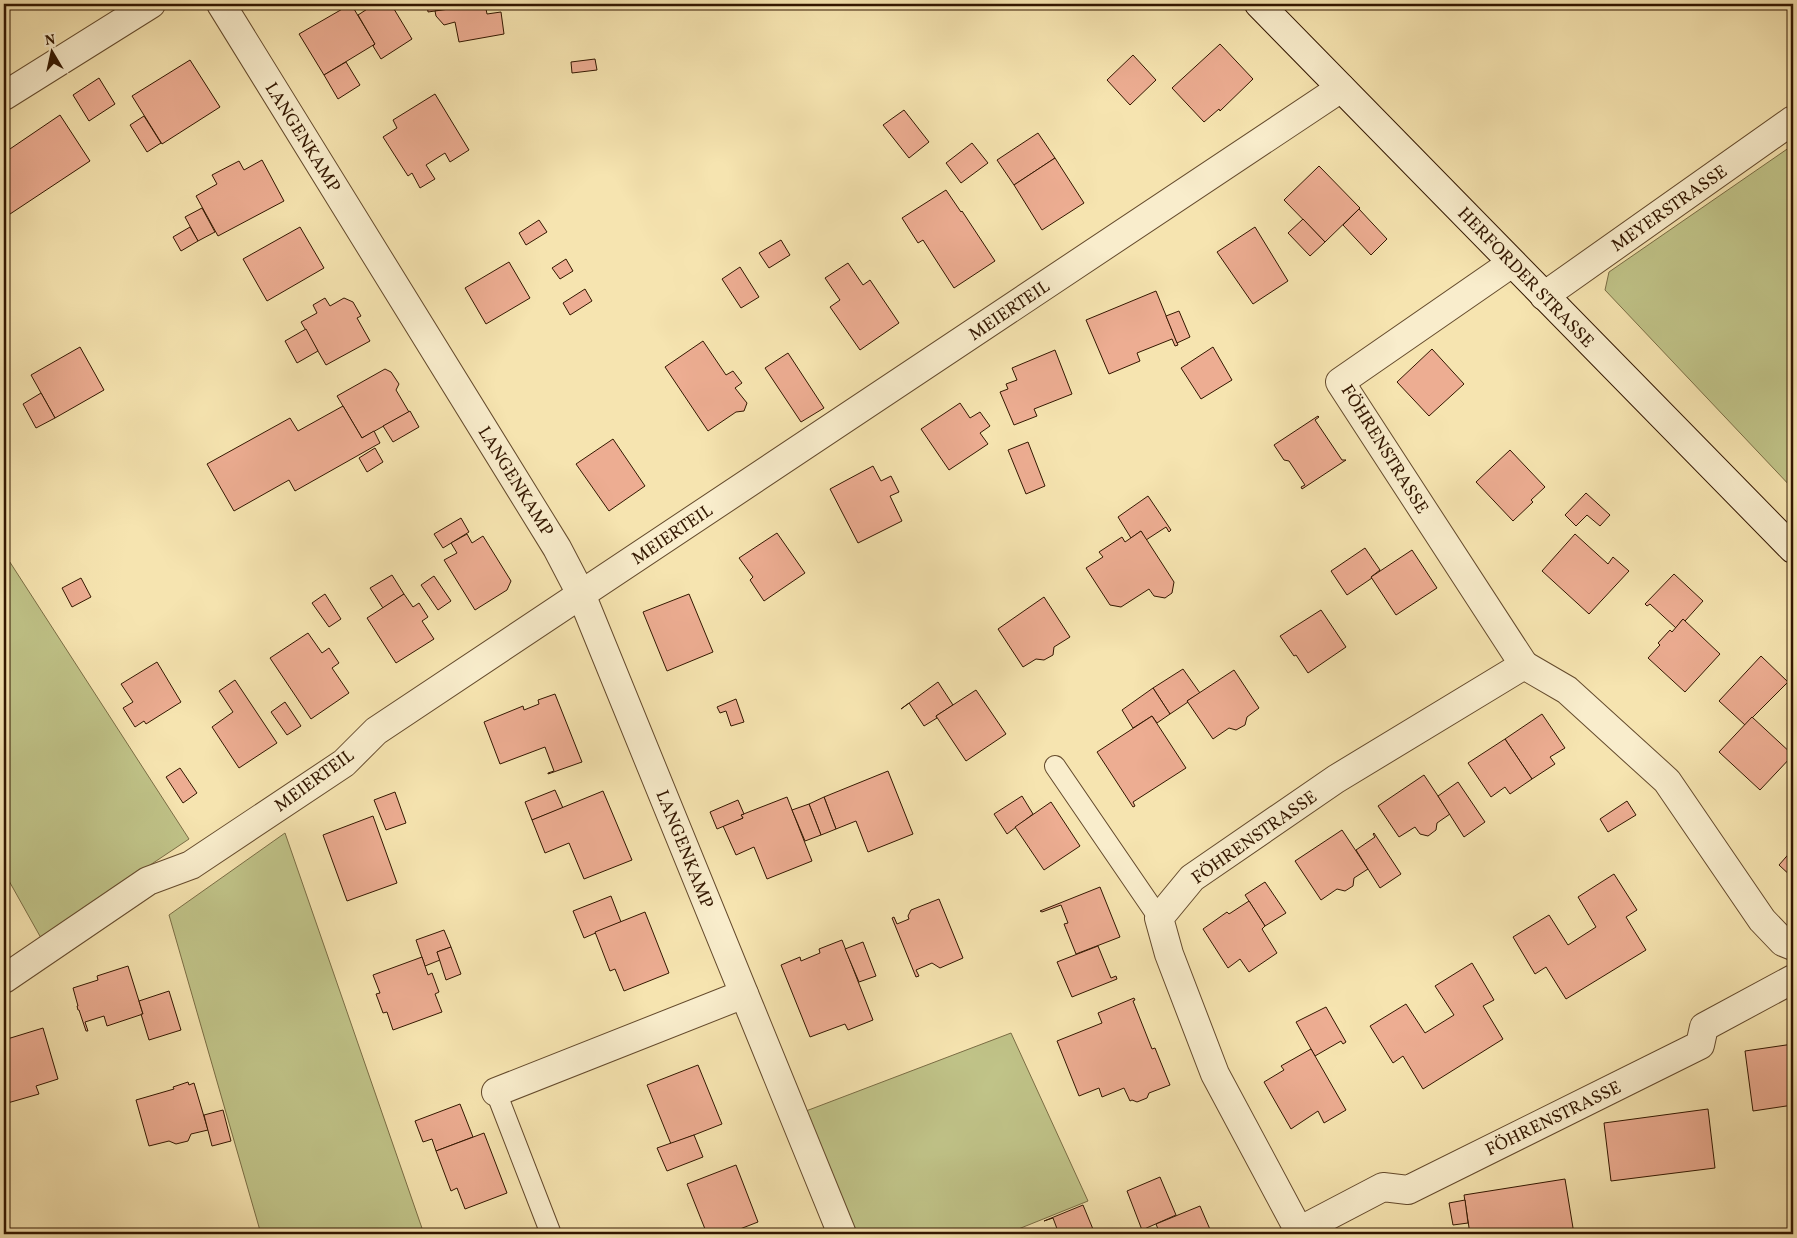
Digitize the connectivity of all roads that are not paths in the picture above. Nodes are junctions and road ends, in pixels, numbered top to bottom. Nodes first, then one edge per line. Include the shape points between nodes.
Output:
1 (151, 4) edge
2 (221, 4) edge
3 (1259, 4) edge
4 (1341, 88) junction
5 (4, 96) edge
6 (1793, 120) edge
7 (1512, 263) junction
8 (1544, 296) junction
9 (1793, 549) edge
10 (581, 594) junction
11 (1524, 664) junction
12 (1055, 766) dead end
13 (1159, 918) junction
14 (1793, 946) edge
15 (4, 979) edge
16 (1793, 979) edge
17 (744, 994) junction
18 (496, 1092) joint
19 (1298, 1233) edge
20 (551, 1234) edge
21 (842, 1234) edge

1 - 5 street
2 - 10 street, LANGENKAMP via 557,548
3 - 4 street, HERFORDER STRASSE
4 - 7 street, HERFORDER STRASSE
4 - 10 street, MEIERTEIL
6 - 8 street, MEYERSTRASSE
7 - 8 street, HERFORDER STRASSE
7 - 11 street, FÖHRENSTRASSE via 1340,382
8 - 9 street, HERFORDER STRASSE
10 - 15 street, MEIERTEIL via 376,731 328,774 191,865 148,881
10 - 17 street, LANGENKAMP
11 - 13 street, FÖHRENSTRASSE via 1336,779 1192,878
11 - 14 street, FÖHRENSTRASSE via 1567,690 1667,781 1762,920 1783,942
12 - 13 lane
13 - 19 street, FÖHRENSTRASSE via 1169,954 1214,1074
16 - 19 street, FÖHRENSTRASSE via 1704,1027 1700,1045 1408,1190 1383,1187
17 - 18 street
17 - 21 street, LANGENKAMP
18 - 20 lane

